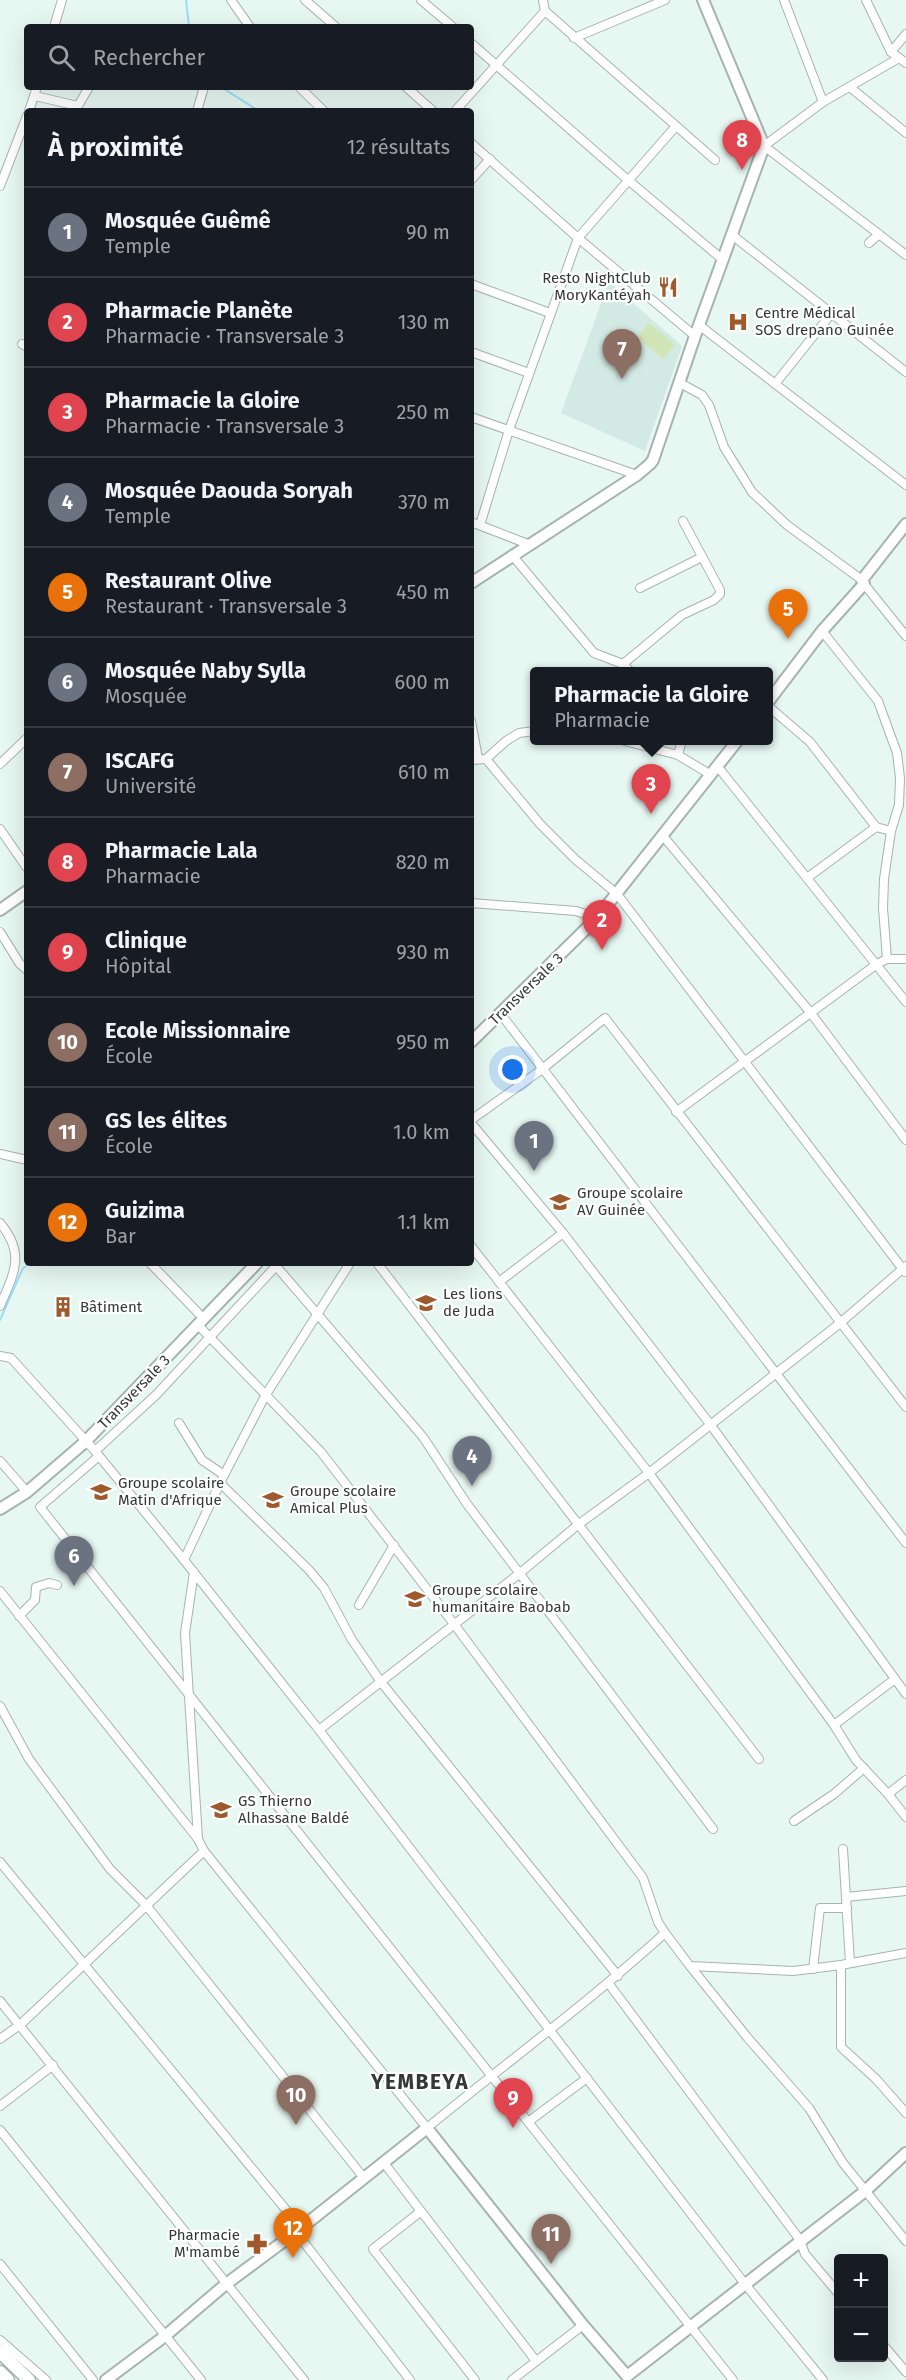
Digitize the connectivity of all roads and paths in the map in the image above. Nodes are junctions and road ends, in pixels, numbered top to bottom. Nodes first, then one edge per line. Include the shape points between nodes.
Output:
1 (62, 0) edge
2 (231, 0) edge
3 (305, 0) edge
4 (421, 0) edge
5 (543, 0) edge
6 (665, 0) edge
7 (703, 0) edge
8 (784, 0) edge
9 (866, 0) edge
10 (545, 11) junction
11 (55, 24) edge
12 (248, 24) edge
13 (333, 24) edge
14 (449, 24) edge
15 (906, 34) edge
16 (574, 38) junction
17 (474, 46) edge
18 (891, 52) junction
19 (903, 61) edge
20 (496, 64) junction
21 (851, 88) junction
22 (474, 89) edge
23 (37, 90) edge
24 (87, 90) edge
25 (203, 90) edge
26 (302, 90) edge
27 (408, 90) edge
28 (473, 90) edge
29 (35, 96) junction
30 (823, 102) junction
31 (30, 108) edge
32 (198, 108) edge
33 (321, 108) edge
34 (430, 108) edge
35 (458, 108) edge
36 (24, 124) edge
37 (676, 126) junction
38 (906, 133) edge
39 (474, 146) edge
40 (764, 146) junction
41 (490, 159) junction
42 (715, 160) dead end
43 (474, 177) edge
44 (628, 180) junction
45 (0, 186) edge
46 (879, 234) junction
47 (732, 235) junction
48 (578, 238) junction
49 (869, 243) dead end
50 (906, 255) edge
51 (723, 260) junction
52 (474, 285) edge
53 (550, 313) junction
54 (831, 314) junction
55 (699, 325) junction
56 (695, 336) junction
57 (474, 353) edge
58 (906, 372) edge
59 (529, 373) junction
60 (680, 383) junction
61 (775, 384) junction
62 (474, 418) edge
63 (509, 430) junction
64 (636, 475) junction
65 (906, 485) edge
66 (683, 521) dead end
67 (474, 523) edge
68 (480, 525) junction
69 (905, 527) edge
70 (528, 544) junction
71 (512, 555) junction
72 (702, 557) junction
73 (474, 581) edge
74 (863, 582) junction
75 (640, 588) dead end
76 (822, 631) junction
77 (906, 636) edge
78 (623, 664) junction
79 (626, 667) edge
80 (773, 697) edge
81 (773, 709) edge
82 (530, 731) edge
83 (474, 737) edge
84 (24, 741) edge
85 (637, 745) edge
86 (681, 745) edge
87 (735, 745) edge
88 (678, 755) junction
89 (478, 759) edge
90 (0, 764) edge
91 (714, 771) junction
92 (902, 805) edge
93 (876, 827) junction
94 (0, 830) edge
95 (891, 831) junction
96 (663, 836) junction
97 (24, 864) edge
98 (807, 878) junction
99 (24, 893) edge
100 (617, 894) junction
101 (474, 903) edge
102 (0, 910) edge
103 (597, 918) junction
104 (0, 932) edge
105 (887, 959) junction
106 (906, 959) edge
107 (877, 964) junction
108 (24, 967) edge
109 (906, 1002) edge
110 (810, 1012) junction
111 (500, 1013) junction
112 (474, 1038) edge
113 (744, 1062) junction
114 (541, 1070) junction
115 (676, 1112) junction
116 (474, 1120) edge
117 (474, 1126) edge
118 (906, 1140) edge
119 (0, 1154) edge
120 (24, 1159) edge
121 (0, 1224) edge
122 (563, 1233) junction
123 (474, 1250) edge
124 (153, 1266) edge
125 (254, 1266) edge
126 (276, 1266) edge
127 (280, 1266) edge
128 (348, 1266) edge
129 (379, 1266) edge
130 (905, 1269) edge
131 (499, 1282) junction
132 (3, 1293) edge
133 (0, 1306) edge
134 (318, 1313) junction
135 (201, 1322) junction
136 (839, 1324) junction
137 (209, 1337) junction
138 (0, 1356) edge
139 (775, 1374) junction
140 (265, 1396) junction
141 (906, 1407) edge
142 (179, 1423) dead end
143 (710, 1425) junction
144 (85, 1442) junction
145 (97, 1453) junction
146 (0, 1461) edge
147 (649, 1473) junction
148 (222, 1479) junction
149 (27, 1492) junction
150 (0, 1509) edge
151 (579, 1524) junction
152 (906, 1543) edge
153 (394, 1545) junction
154 (184, 1560) junction
155 (194, 1572) junction
156 (520, 1573) junction
157 (57, 1585) dead end
158 (0, 1592) edge
159 (359, 1605) dead end
160 (20, 1616) junction
161 (454, 1624) junction
162 (895, 1678) junction
163 (381, 1682) junction
164 (187, 1694) junction
165 (906, 1694) edge
166 (0, 1706) edge
167 (834, 1725) junction
168 (319, 1730) junction
169 (759, 1759) dead end
170 (864, 1768) junction
171 (906, 1780) edge
172 (888, 1794) junction
173 (906, 1817) edge
174 (794, 1821) dead end
175 (713, 1829) dead end
176 (198, 1839) junction
177 (843, 1849) dead end
178 (204, 1851) junction
179 (0, 1862) edge
180 (906, 1891) edge
181 (846, 1897) junction
182 (146, 1905) junction
183 (847, 1908) junction
184 (665, 1933) junction
185 (906, 1953) edge
186 (850, 1963) junction
187 (83, 1964) junction
188 (841, 1965) junction
189 (690, 1966) junction
190 (813, 1969) junction
191 (618, 1976) junction
192 (609, 1984) junction
193 (0, 2001) edge
194 (21, 2024) junction
195 (550, 2031) junction
196 (0, 2039) edge
197 (53, 2065) junction
198 (491, 2075) junction
199 (586, 2078) junction
200 (0, 2106) edge
201 (906, 2113) edge
202 (528, 2122) junction
203 (427, 2128) junction
204 (0, 2130) edge
205 (906, 2153) edge
206 (384, 2163) junction
207 (364, 2178) junction
208 (864, 2192) junction
209 (420, 2212) junction
210 (299, 2230) junction
211 (800, 2240) junction
212 (906, 2241) edge
213 (0, 2264) edge
214 (226, 2284) junction
215 (745, 2284) junction
216 (834, 2288) edge
217 (583, 2325) junction
218 (692, 2327) junction
219 (165, 2336) junction
220 (0, 2340) edge
221 (888, 2351) edge
222 (0, 2352) edge
223 (536, 2361) junction
224 (0, 2372) edge
225 (906, 2372) edge
226 (627, 2379) edge
227 (8, 2380) edge
228 (29, 2380) edge
229 (46, 2380) edge
230 (93, 2380) edge
231 (106, 2380) edge
232 (201, 2380) edge
233 (304, 2380) edge
234 (410, 2380) edge
235 (475, 2380) edge
236 (512, 2380) edge
237 (733, 2380) edge
238 (823, 2380) edge

1 - 11 street
2 - 12 street
3 - 13 street
4 - 14 street
5 - 10 street
6 - 16 street
7 - 40 street
8 - 30 street
9 - 18 street
10 - 16 street
10 - 20 street
15 - 18 street
16 - 37 street
17 - 20 street
18 - 19 street
19 - 21 street
20 - 22 street
20 - 44 street
21 - 30 street
21 - 38 street
23 - 29 street
24 - 29 street via 78,106
25 - 32 street
26 - 33 street
27 - 34 street
28 - 35 street
29 - 31 street
30 - 40 street
36 - 45 street
37 - 42 street
37 - 44 street
39 - 41 street
40 - 46 street
40 - 47 street
41 - 43 street
41 - 48 street
44 - 48 street
44 - 51 street
46 - 49 street
46 - 50 street
47 - 51 street
47 - 54 street
48 - 53 street
48 - 56 street
51 - 55 street
52 - 53 street
53 - 59 street
54 - 58 street
54 - 61 street
55 - 56 street
55 - 61 street
56 - 60 street
57 - 59 street
59 - 63 street
60 - 64 street via 653,460
60 - 74 street via 702,395 709,405 723,447 752,492 787,525
61 - 65 street
62 - 63 street
63 - 64 street
63 - 68 street
64 - 70 street
66 - 72 street
67 - 68 street
68 - 70 street
69 - 74 street
70 - 71 street
71 - 73 street
71 - 78 street via 594,653
72 - 75 street
72 - 78 street via 720,590 718,598 682,615
74 - 76 street
74 - 77 street
76 - 80 street
76 - 92 street via 878,701 897,753
78 - 79 street
81 - 93 street via 810,742
82 - 89 street via 519,733
83 - 89 street
84 - 90 street
85 - 88 street
86 - 88 street
87 - 91 street, Transversale 3
88 - 91 street
89 - 100 street via 540,825
91 - 96 street, Transversale 3
91 - 98 street
92 - 95 street
93 - 95 street
93 - 98 street
94 - 97 street
95 - 105 street via 883,908
96 - 100 street, Transversale 3
96 - 110 street
98 - 107 street
99 - 102 street
100 - 103 street, Transversale 3
100 - 113 street
101 - 103 street via 576,911
103 - 111 street, Transversale 3
104 - 108 street
105 - 106 street
105 - 107 street
107 - 109 street
107 - 110 street
110 - 113 street
110 - 118 street
111 - 112 street, Transversale 3
111 - 114 street
113 - 115 street
113 - 130 street
114 - 115 street via 605,1018
114 - 116 street
114 - 139 street
115 - 136 street
117 - 122 street
119 - 120 street
121 - 132 street via 18,1260
122 - 131 street
122 - 143 street
123 - 131 street
124 - 135 street
125 - 135 street, Transversale 3
126 - 137 street
127 - 134 street
128 - 134 street
129 - 151 street
130 - 136 street
131 - 147 street
132 - 133 street
134 - 140 street
134 - 156 street via 423,1437 467,1504
135 - 137 street
135 - 144 street, Transversale 3
136 - 139 street
136 - 141 street
137 - 140 street
137 - 145 street
138 - 144 street via 11,1358
139 - 143 street
139 - 152 street
140 - 148 street
140 - 153 street via 321,1452
142 - 148 street via 202,1460
143 - 147 street
143 - 162 street
144 - 145 street
144 - 149 street, Transversale 3
145 - 154 street
145 - 164 street via 40,1507
146 - 149 street
147 - 151 street
147 - 167 street
148 - 154 street
148 - 163 street via 324,1588 352,1640
149 - 150 street, Transversale 3
151 - 156 street
151 - 169 street
153 - 159 street
153 - 161 street
154 - 155 street
155 - 164 street via 185,1633
155 - 168 street
156 - 161 street
156 - 175 street
157 - 160 street via 36,1587 35,1600
158 - 160 street
160 - 176 street
161 - 163 street
161 - 184 street via 643,1878
162 - 165 street
162 - 167 street
163 - 168 street
163 - 191 street
164 - 176 street
164 - 198 street
166 - 182 street via 29,1759 110,1869
167 - 170 street
168 - 195 street
170 - 172 street
170 - 174 street
171 - 172 street
172 - 173 street
176 - 178 street
177 - 181 street
178 - 182 street
178 - 203 street
179 - 187 street
180 - 181 street
181 - 183 street
182 - 187 street
182 - 207 street
183 - 186 street
183 - 190 street via 820,1908
184 - 189 street
184 - 191 street
185 - 186 street
186 - 188 street
187 - 194 street
187 - 210 street
188 - 190 street
188 - 201 street via 841,2047
189 - 190 street
189 - 208 street via 809,2108
191 - 192 street
192 - 195 street
192 - 211 street
193 - 194 street
194 - 196 street
194 - 197 street
195 - 198 street
195 - 199 street
197 - 200 street
197 - 214 street
198 - 202 street
198 - 203 street
199 - 202 street
199 - 215 street
202 - 218 street
203 - 206 street
203 - 217 street
204 - 219 street
205 - 208 street
206 - 207 street
206 - 209 street
207 - 210 street
208 - 211 street
208 - 212 street
209 - 223 street
209 - 235 street via 373,2249
210 - 214 street
210 - 234 street
211 - 215 street
211 - 216 street via 806,2254
213 - 230 street
214 - 219 street
214 - 233 street
215 - 218 street
215 - 238 street
217 - 223 street
217 - 226 street
218 - 226 street
218 - 237 street
219 - 231 street
219 - 232 street
220 - 229 street
221 - 225 street
222 - 228 main road
223 - 236 street
224 - 227 main road

